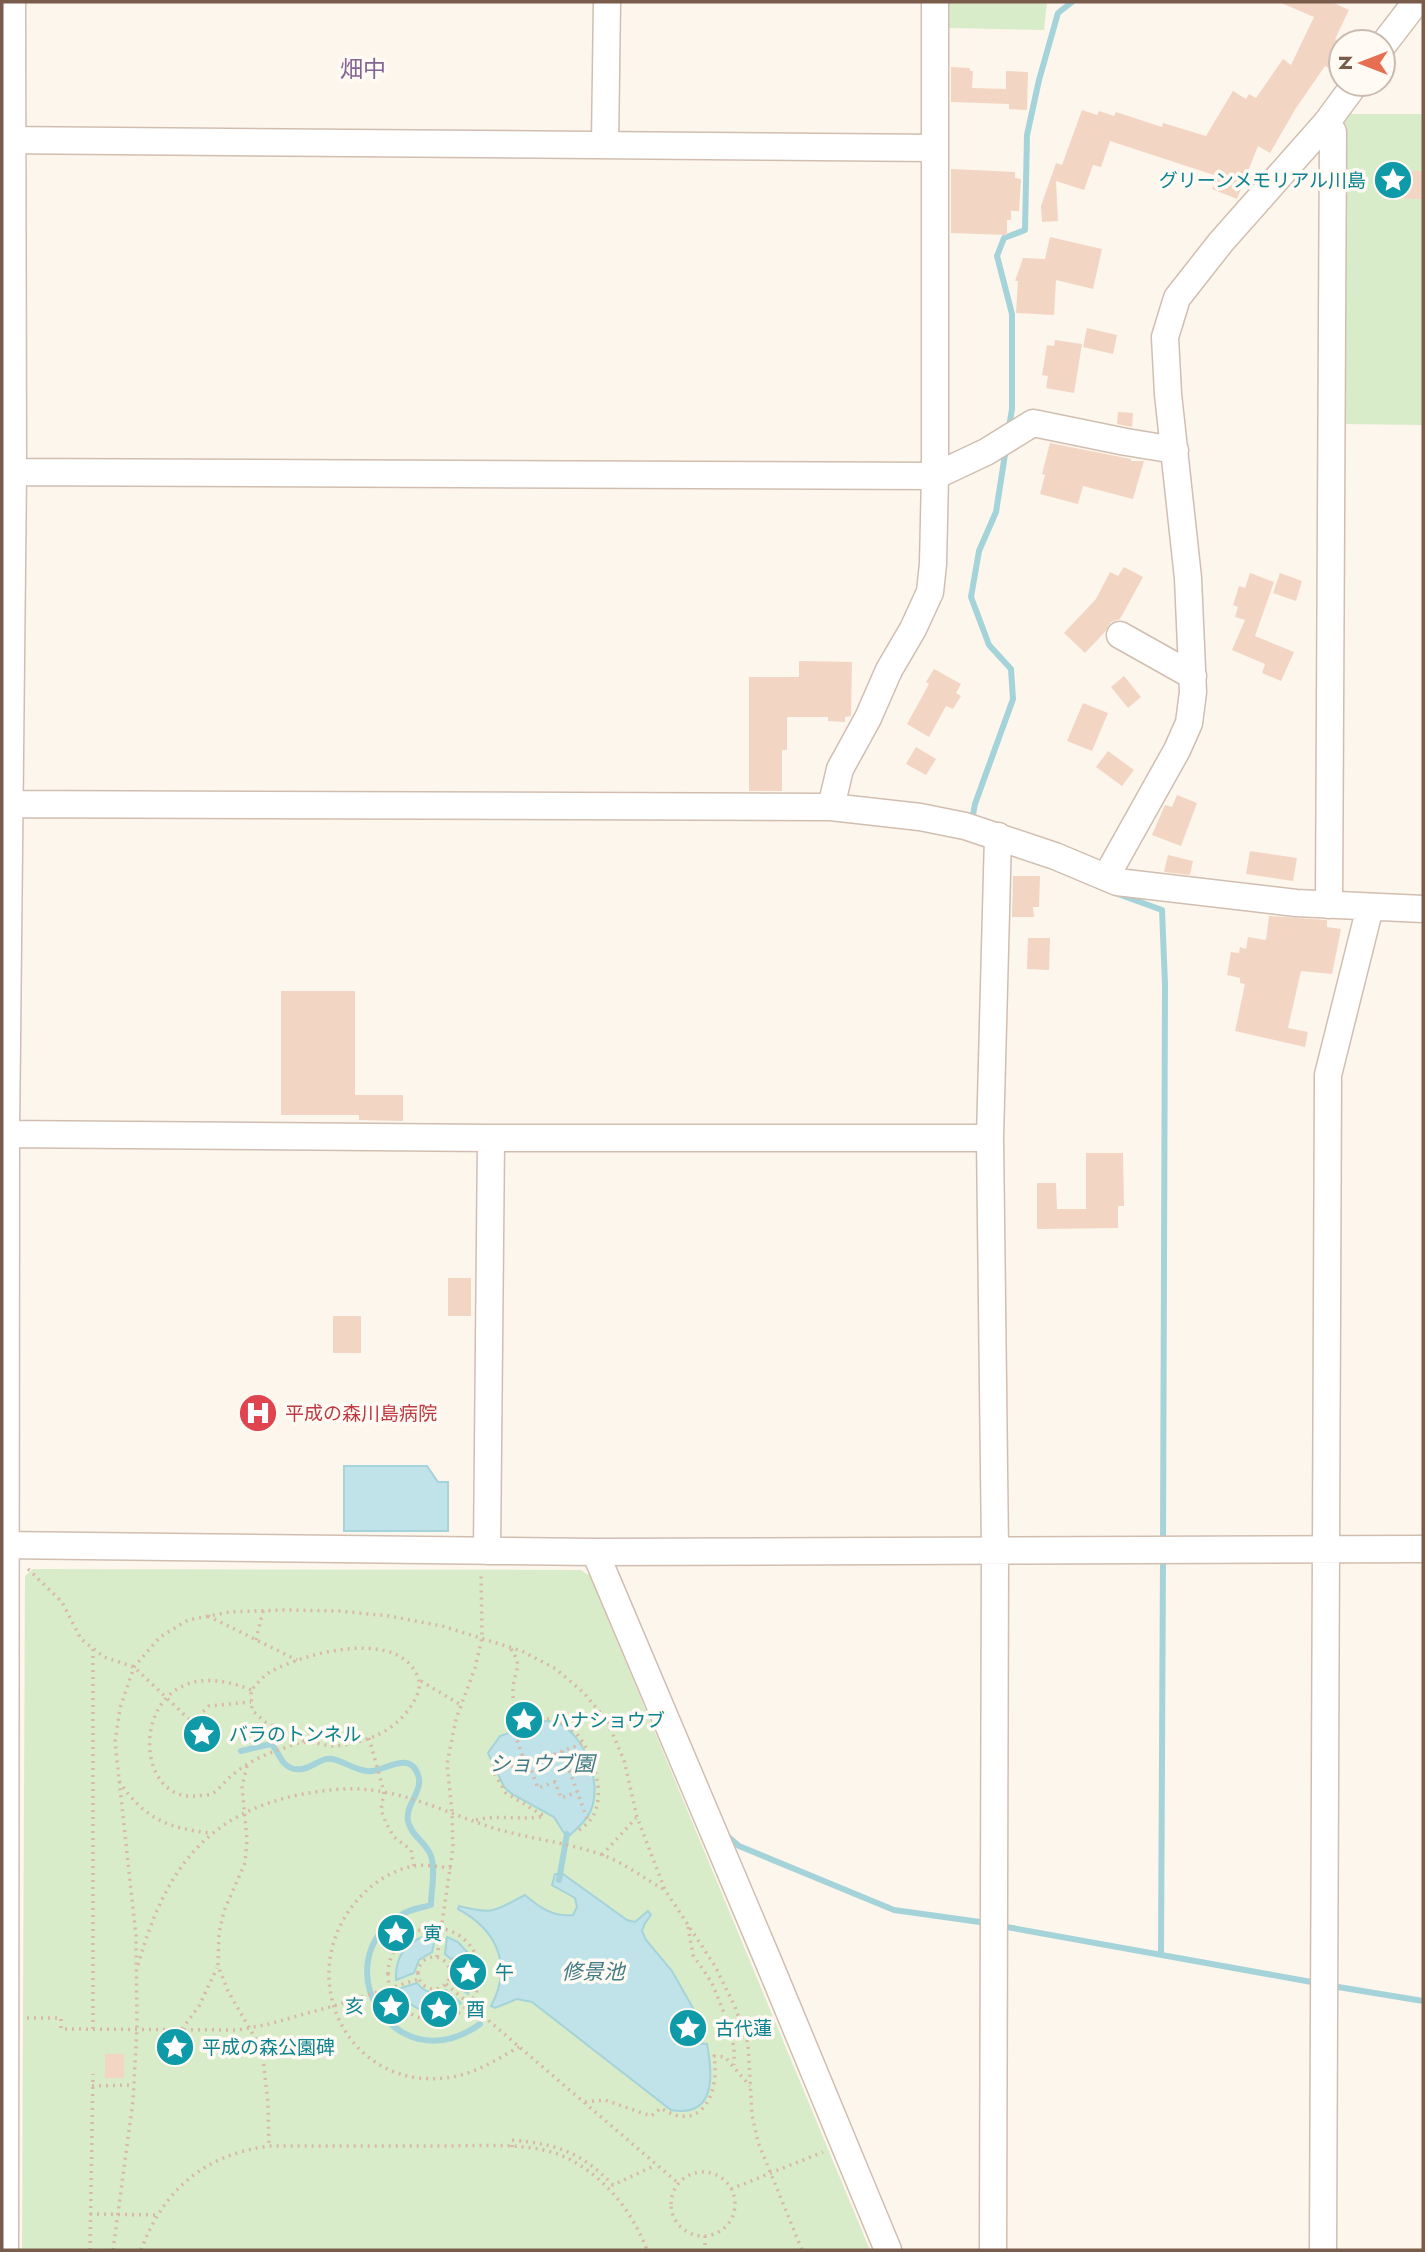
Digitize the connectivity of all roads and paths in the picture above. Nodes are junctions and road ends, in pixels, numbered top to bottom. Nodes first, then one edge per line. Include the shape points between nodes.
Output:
1 (12, 2) edge
2 (607, 2) edge
3 (934, 2) edge
4 (1416, 2) edge
5 (1396, 28) edge
6 (1345, 98) edge
7 (1327, 122) junction
8 (7, 140) edge
9 (605, 144) junction
10 (933, 148) junction
11 (1174, 450) junction
12 (7, 472) edge
13 (935, 476) junction
14 (1120, 635) dead end
15 (1193, 676) junction
16 (6, 804) edge
17 (831, 807) junction
18 (998, 836) junction
19 (1106, 877) junction
20 (1329, 905) junction
21 (1370, 907) junction
22 (1423, 909) edge
23 (4, 1134) edge
24 (491, 1138) junction
25 (990, 1138) junction
26 (4, 1545) edge
27 (1326, 1548) junction
28 (1423, 1549) edge
29 (995, 1550) junction
30 (595, 1552) junction
31 (484, 1558) junction
32 (28, 1569) dead end
33 (263, 1611) junction
34 (208, 1616) junction
35 (482, 1638) junction
36 (256, 1640) junction
37 (510, 1647) junction
38 (93, 1650) junction
39 (297, 1660) junction
40 (134, 1667) junction
41 (420, 1681) junction
42 (251, 1690) junction
43 (167, 1697) junction
44 (251, 1702) junction
45 (461, 1705) junction
46 (518, 1728) junction
47 (369, 1738) junction
48 (306, 1742) junction
49 (584, 1743) junction
50 (562, 1751) junction
51 (527, 1762) junction
52 (247, 1763) junction
53 (118, 1780) junction
54 (384, 1792) junction
55 (577, 1792) junction
56 (245, 1811) junction
57 (452, 1812) junction
58 (637, 1817) junction
59 (474, 1820) junction
60 (589, 1823) junction
61 (579, 1830) dead end
62 (211, 1833) junction
63 (602, 1855) junction
64 (414, 1866) junction
65 (451, 1868) junction
66 (4, 1879) edge
67 (665, 1891) junction
68 (687, 1925) junction
69 (443, 1928) junction
70 (437, 1957) junction
71 (479, 1960) junction
72 (218, 1966) junction
73 (449, 1968) junction
74 (136, 1971) junction
75 (419, 1979) junction
76 (446, 1984) junction
77 (390, 1990) junction
78 (470, 2004) junction
79 (333, 2006) junction
80 (20, 2018) dead end
81 (250, 2027) junction
82 (93, 2029) junction
83 (137, 2029) junction
84 (182, 2029) junction
85 (519, 2047) junction
86 (734, 2065) junction
87 (93, 2074) dead end
88 (134, 2085) junction
89 (92, 2086) junction
90 (751, 2088) junction
91 (584, 2102) junction
92 (269, 2146) junction
93 (513, 2147) junction
94 (832, 2148) dead end
95 (656, 2165) junction
96 (770, 2175) junction
97 (678, 2183) junction
98 (731, 2189) junction
99 (4, 2208) edge
100 (90, 2214) junction
101 (118, 2214) junction
102 (157, 2215) junction
103 (705, 2236) junction
104 (5, 2250) edge
105 (90, 2250) edge
106 (113, 2250) edge
107 (141, 2250) edge
108 (647, 2250) edge
109 (705, 2250) edge
110 (802, 2250) edge
111 (888, 2250) edge
112 (993, 2250) edge
113 (1323, 2250) edge

1 - 8 street
2 - 9 street
3 - 10 street
4 - 5 street
6 - 7 street
7 - 11 street via 1177,298 1165,337
7 - 20 street via 1333,132
8 - 9 street
8 - 12 street
9 - 10 street
10 - 13 street
11 - 13 street via 1033,423
11 - 15 street
12 - 13 street
12 - 16 street
13 - 17 street via 930,592 840,769
14 - 15 street
15 - 19 street via 1189,723
16 - 17 street
16 - 23 street
17 - 18 street via 931,819
18 - 19 street
18 - 25 street
19 - 20 street via 1129,884
20 - 21 street
21 - 22 street
21 - 27 street via 1328,1075
23 - 24 street
23 - 26 street
24 - 25 street
24 - 31 street
25 - 29 street
26 - 31 street
26 - 66 street
27 - 28 street
27 - 29 street
27 - 113 street
29 - 30 street
29 - 112 street
30 - 31 street
30 - 111 street
31 - 35 path
32 - 38 path via 62,1602 81,1639
33 - 34 path
33 - 35 path via 388,1616
33 - 36 path
34 - 36 path
34 - 40 path via 188,1620 160,1637
35 - 37 path
35 - 45 path
36 - 39 path
37 - 46 path via 518,1659 513,1700
37 - 58 path via 556,1669 607,1721 624,1760
38 - 40 path
38 - 82 path
39 - 41 path via 362,1648 391,1651 411,1664
39 - 42 path via 268,1673
40 - 43 path
40 - 53 path via 118,1720
41 - 45 path
41 - 47 path via 418,1696 408,1711
42 - 43 path via 224,1680 200,1679
42 - 44 path
43 - 44 path via 192,1722 209,1706
43 - 52 path via 151,1721 148,1742 160,1781 189,1797 211,1794
44 - 48 path via 252,1710 265,1722
45 - 57 path via 447,1764
46 - 49 path via 554,1720 569,1727
46 - 51 path via 513,1730
47 - 48 path via 333,1746
47 - 54 path
48 - 52 path
49 - 50 path
49 - 60 path via 599,1794
50 - 51 path
50 - 55 path
51 - 55 path via 538,1788 555,1782 562,1798
51 - 59 path via 494,1773 506,1793 544,1815
52 - 56 path via 242,1786
53 - 62 path via 140,1806 169,1826
53 - 74 path via 131,1876
54 - 56 path via 324,1790
54 - 57 path
54 - 64 path via 386,1823 394,1837 411,1850
55 - 60 path
56 - 62 path
56 - 72 path via 245,1863 224,1911
57 - 59 path
57 - 65 path
58 - 63 path
58 - 67 path
59 - 63 path
60 - 61 path
62 - 74 path via 158,1902
63 - 67 path
64 - 65 path
64 - 79 path via 369,1888 342,1919 327,1967
65 - 69 path
66 - 99 street
67 - 68 path
68 - 86 path via 693,1955 712,1983 729,2025
68 - 90 path via 735,2007 748,2043
69 - 70 path
69 - 71 path via 471,1945
69 - 77 path via 427,1927 399,1943 390,1957
70 - 73 path
70 - 75 path via 422,1962
71 - 73 path
71 - 78 path via 478,1990
72 - 81 path
72 - 84 path
73 - 76 path
74 - 83 path
75 - 76 path via 428,1988
75 - 77 path
76 - 78 path
77 - 78 path via 398,2004 426,2020 443,2020
77 - 79 path
78 - 85 path
79 - 81 path
79 - 85 path via 348,2036 366,2055 409,2077 457,2076
80 - 82 path via 61,2018 61,2029
81 - 84 path
81 - 92 path via 262,2050
82 - 83 path
83 - 84 path
83 - 88 path
85 - 91 path
86 - 90 path
86 - 91 path via 725,2057 714,2056 712,2097 698,2113 687,2116 661,2108 650,2116 605,2100
87 - 89 path
88 - 89 path
88 - 101 path
89 - 100 path
90 - 96 path via 758,2143
91 - 95 path
92 - 93 path
92 - 102 path via 224,2157 201,2169
93 - 95 path via 512,2140 562,2148 596,2168 613,2185
93 - 108 path via 547,2151 572,2160 595,2176 635,2221
94 - 96 path
95 - 97 path
96 - 98 path
96 - 110 path
97 - 98 path via 692,2173 713,2173
97 - 103 path via 671,2204 677,2223
98 - 103 path via 734,2211 726,2226
99 - 104 street
100 - 101 path
100 - 105 path
101 - 102 path
101 - 106 path
102 - 107 path
103 - 109 path

